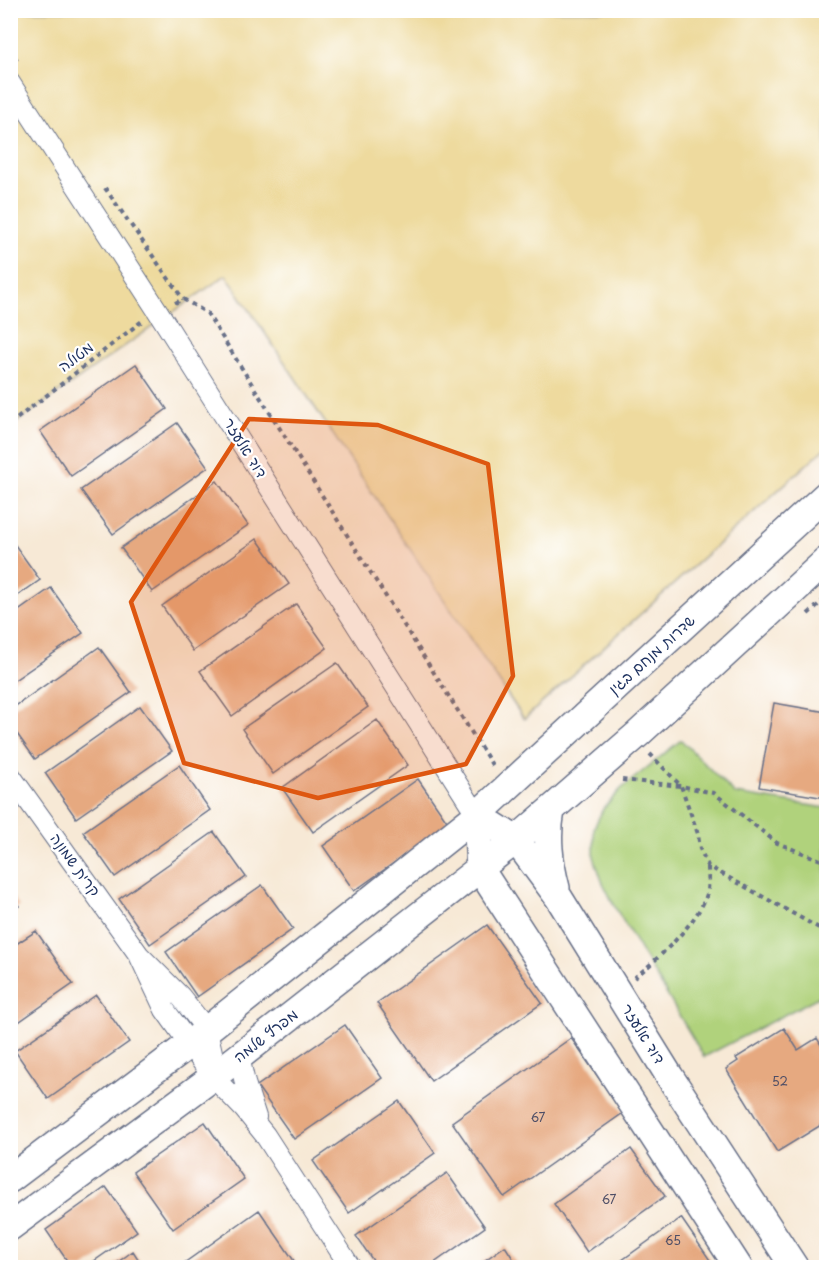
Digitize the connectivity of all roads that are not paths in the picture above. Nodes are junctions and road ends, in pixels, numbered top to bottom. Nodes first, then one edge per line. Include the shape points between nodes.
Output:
1 (10, 83) edge
2 (826, 495) edge
3 (826, 561) edge
4 (14, 788) edge
5 (551, 810) junction
6 (477, 815) junction
7 (516, 840) junction
8 (480, 869) junction
9 (559, 898) junction
10 (198, 1037) junction
11 (239, 1057) junction
12 (213, 1077) junction
13 (265, 1135) junction
14 (10, 1179) edge
15 (10, 1227) edge
16 (351, 1268) edge
17 (739, 1268) edge
18 (795, 1268) edge

1 - 6 street, דוד אלעזר
2 - 6 street, שדרות מנחם בגין
3 - 5 street
4 - 10 street, קרית שמונה via 139,955 180,996
5 - 7 street
5 - 9 street via 547,833 549,862
6 - 7 street, דוד אלעזר
6 - 8 street, דוד אלעזר
6 - 10 street
7 - 8 street, מפרץ שלמה
7 - 9 street, דוד אלעזר
8 - 11 street, מפרץ שלמה
8 - 17 street, דוד אלעזר
9 - 18 street, דוד אלעזר
10 - 12 street, קרית שמונה via 213,1057
10 - 14 street
11 - 12 street, מפרץ שלמה
11 - 13 street via 253,1110
12 - 13 street
12 - 15 street, מפרץ שלמה
13 - 16 street

